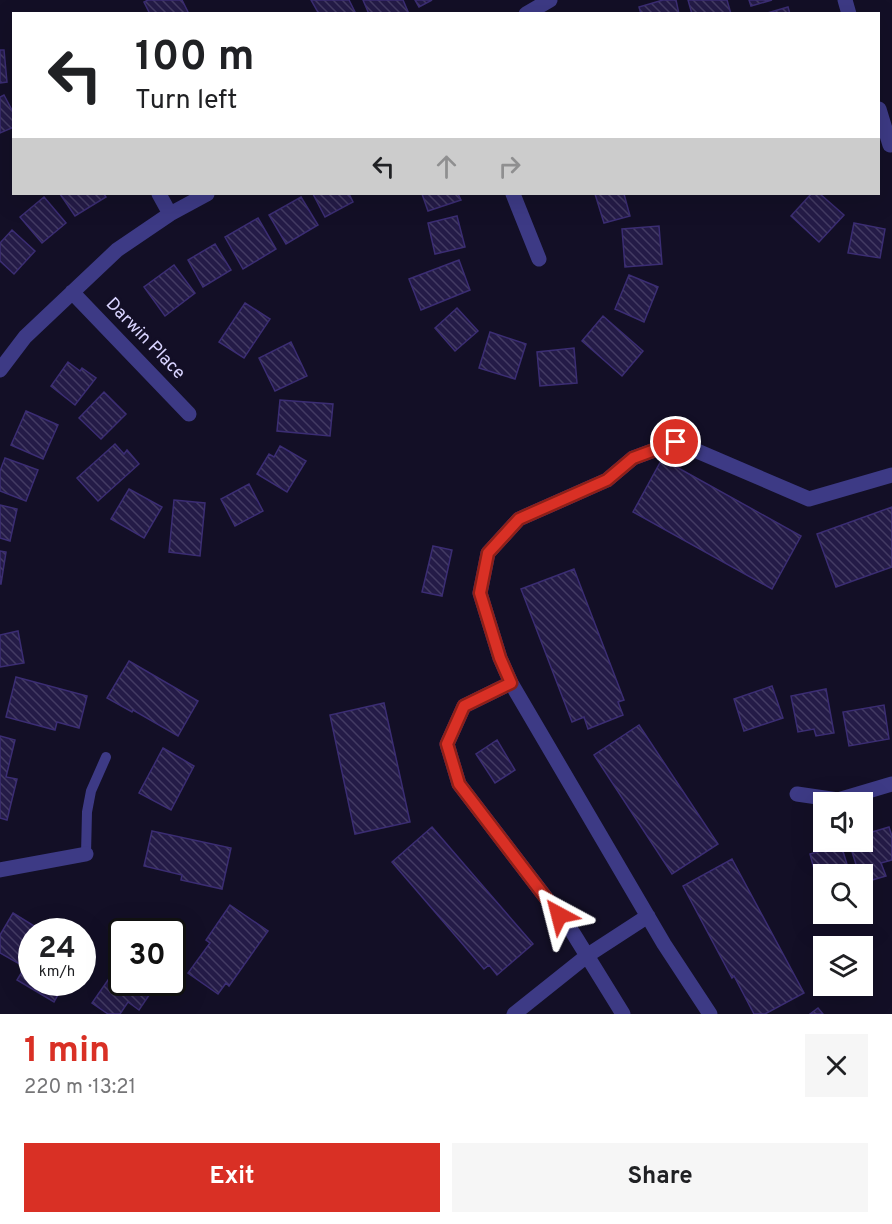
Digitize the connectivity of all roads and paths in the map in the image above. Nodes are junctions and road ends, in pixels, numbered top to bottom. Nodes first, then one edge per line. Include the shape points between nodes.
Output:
1 (550, 0) edge
2 (529, 12) edge
3 (880, 112) edge
4 (890, 145) dead end
5 (160, 195) edge
6 (205, 195) edge
7 (513, 195) edge
8 (170, 214) junction
9 (539, 259) dead end
10 (72, 292) junction
11 (0, 370) edge
12 (189, 414) dead end
13 (892, 475) edge
14 (511, 683) junction
15 (106, 757) dead end
16 (892, 784) edge
17 (797, 794) dead end
18 (86, 854) joint
19 (0, 870) edge
20 (648, 916) junction
21 (588, 955) junction
22 (514, 1014) edge
23 (623, 1014) edge
24 (710, 1014) edge

1 - 2 street
3 - 4 street
5 - 8 street
6 - 8 street
7 - 9 street
8 - 10 street via 117,250
10 - 11 street via 26,337
10 - 12 street, Darwin Place
13 - 14 street via 809,499 676,442 633,458 607,480 519,519 488,553 480,593
14 - 20 street
14 - 21 street via 464,706 447,744 459,784
15 - 18 lane via 89,802
16 - 17 street via 838,800
18 - 19 street
20 - 21 street
20 - 24 street
21 - 22 street
21 - 23 street

